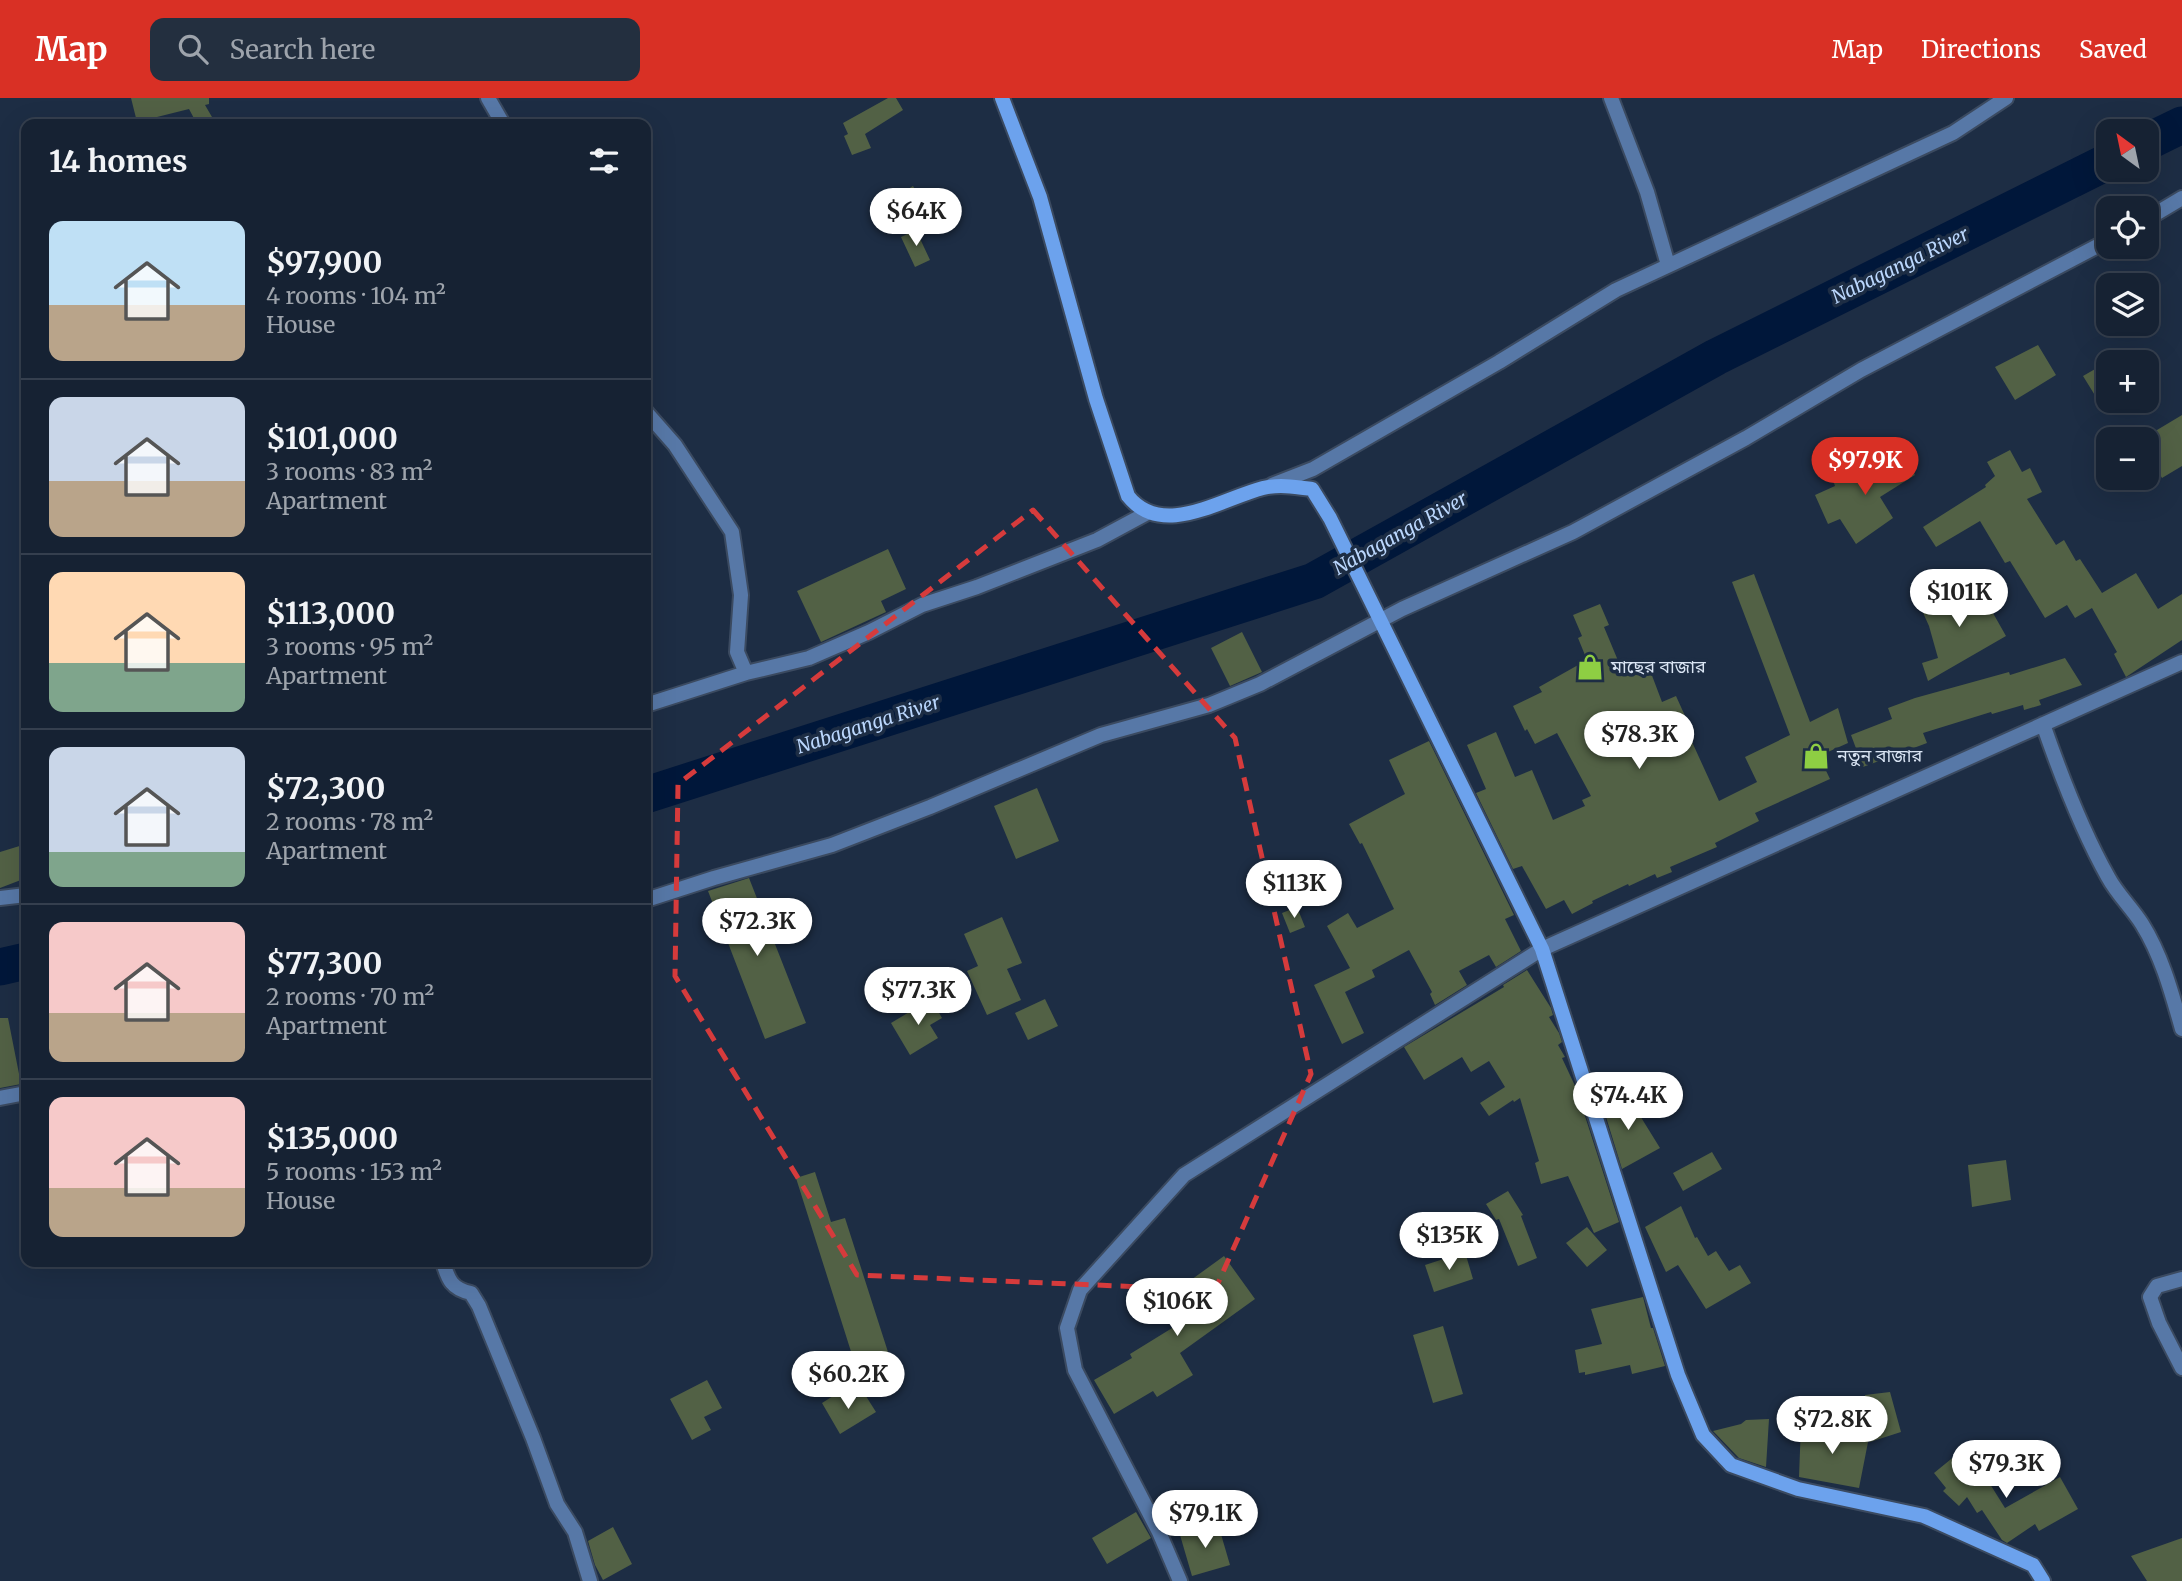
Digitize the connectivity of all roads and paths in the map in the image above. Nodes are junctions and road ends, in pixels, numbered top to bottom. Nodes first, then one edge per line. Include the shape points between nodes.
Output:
1 (488, 98) edge
2 (1002, 98) edge
3 (1611, 98) edge
4 (2006, 98) edge
5 (500, 119) edge
6 (2182, 198) edge
7 (2159, 212) edge
8 (2096, 247) edge
9 (1668, 265) junction
10 (651, 418) edge
11 (1266, 487) junction
12 (1147, 513) junction
13 (1380, 620) junction
14 (2182, 662) edge
15 (746, 673) junction
16 (651, 703) edge
17 (2043, 724) junction
18 (21, 896) edge
19 (0, 898) edge
20 (651, 898) edge
21 (1542, 949) junction
22 (2182, 1029) edge
23 (21, 1094) edge
24 (0, 1098) edge
25 (444, 1267) edge
26 (2182, 1279) edge
27 (2182, 1368) edge
28 (590, 1581) edge
29 (1180, 1581) edge
30 (2043, 1581) edge

1 - 5 street
2 - 12 main road via 1040,197 1128,496
3 - 9 street via 1647,192
4 - 9 street via 1953,133
6 - 7 street
8 - 13 street via 1861,370 1573,532
9 - 11 street via 1616,290 1313,468
10 - 15 street via 676,445 732,532 741,595 737,652
11 - 12 main road via 1187,513 1166,517
11 - 13 main road via 1312,489
12 - 15 street via 1097,540 922,605 809,658
13 - 20 street via 1260,684 1209,705 1101,735 832,845
13 - 21 main road
14 - 17 street
15 - 16 street
17 - 21 street
17 - 22 street via 2095,852 2154,947
18 - 19 street
21 - 29 street via 1184,1175 1080,1290 1067,1328 1075,1370
21 - 30 main road via 1678,1374 1703,1435 1731,1465 1798,1489 1924,1516 2032,1565
23 - 24 street
25 - 28 street via 459,1291 471,1293 479,1306 557,1504 575,1532
26 - 27 street via 2157,1286 2150,1297

